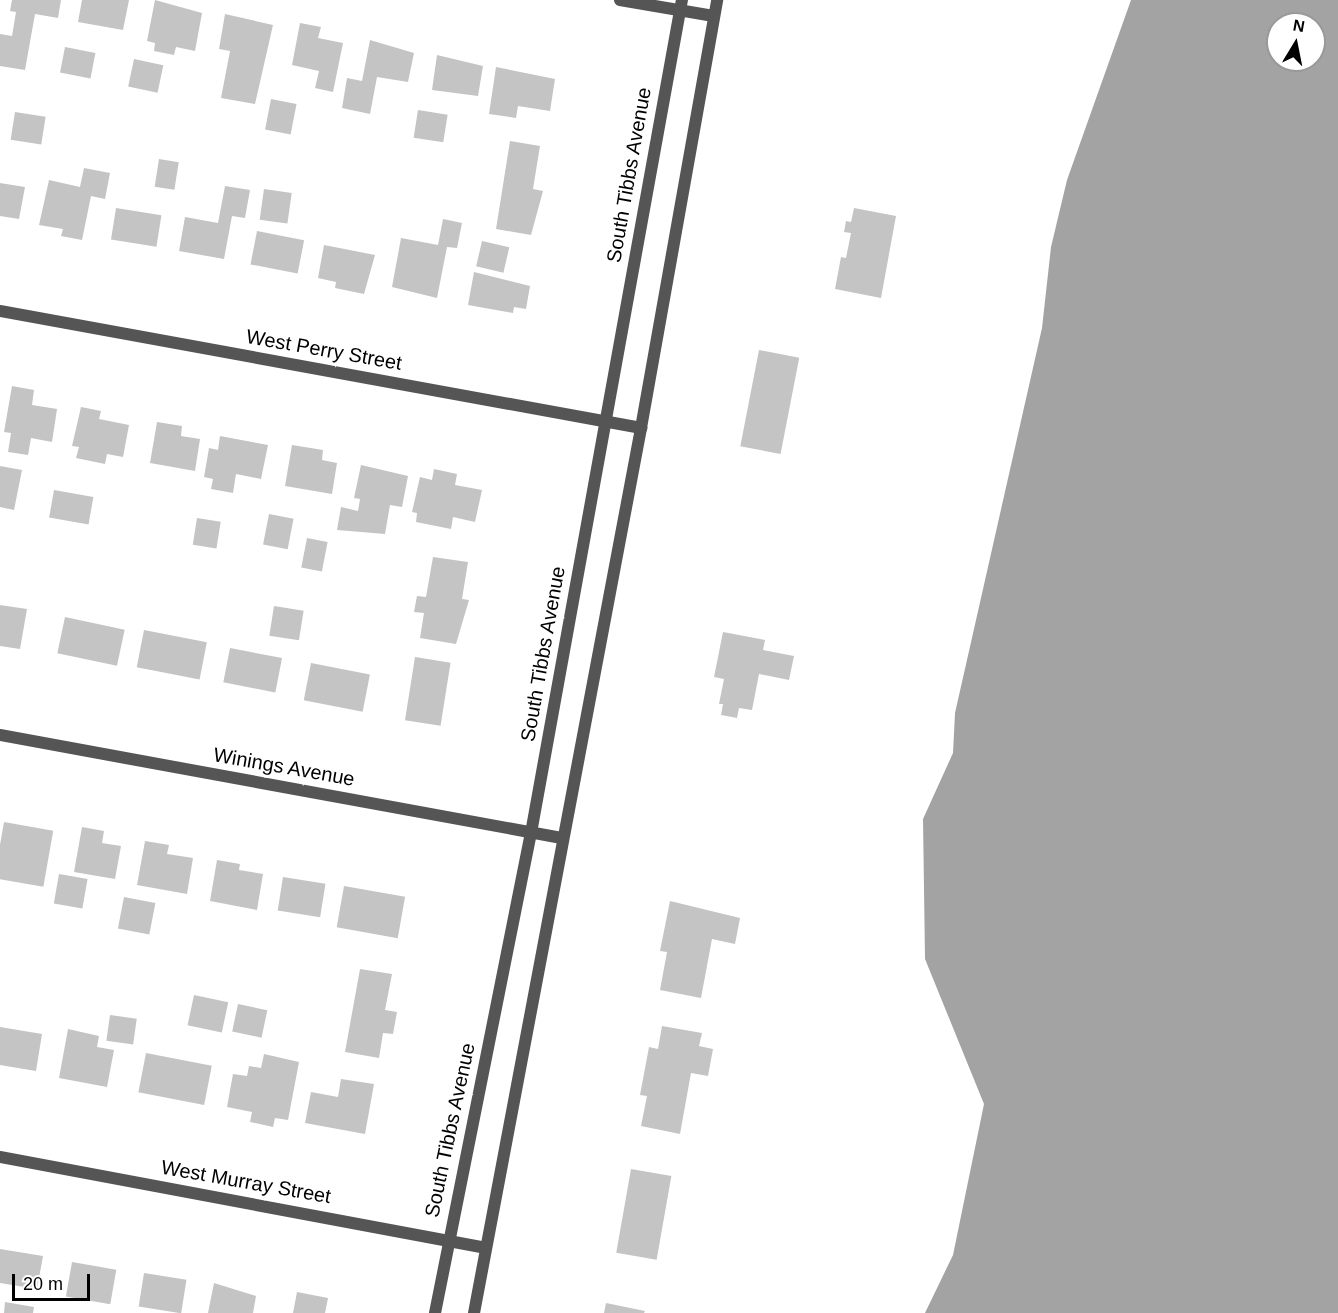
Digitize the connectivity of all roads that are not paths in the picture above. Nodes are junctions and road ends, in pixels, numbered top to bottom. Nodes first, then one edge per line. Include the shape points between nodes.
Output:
1 (620, 0) edge
2 (717, 0) edge
3 (681, 5) edge
4 (714, 16) junction
5 (0, 310) edge
6 (604, 422) junction
7 (641, 428) junction
8 (0, 735) edge
9 (531, 833) junction
10 (562, 838) junction
11 (0, 1157) edge
12 (448, 1239) junction
13 (484, 1248) junction
14 (435, 1313) edge
15 (474, 1313) edge

1 - 3 street
2 - 4 street
3 - 4 street
3 - 6 street, South Tibbs Avenue
4 - 7 street
5 - 6 street, West Perry Street
6 - 7 street, West Perry Street
6 - 9 street, South Tibbs Avenue
7 - 10 street
8 - 9 street, Winings Avenue
9 - 10 street, Winings Avenue
9 - 12 street, South Tibbs Avenue
10 - 13 street
11 - 12 street, West Murray Street
12 - 13 street, West Murray Street
12 - 14 street, South Tibbs Avenue
13 - 15 street

